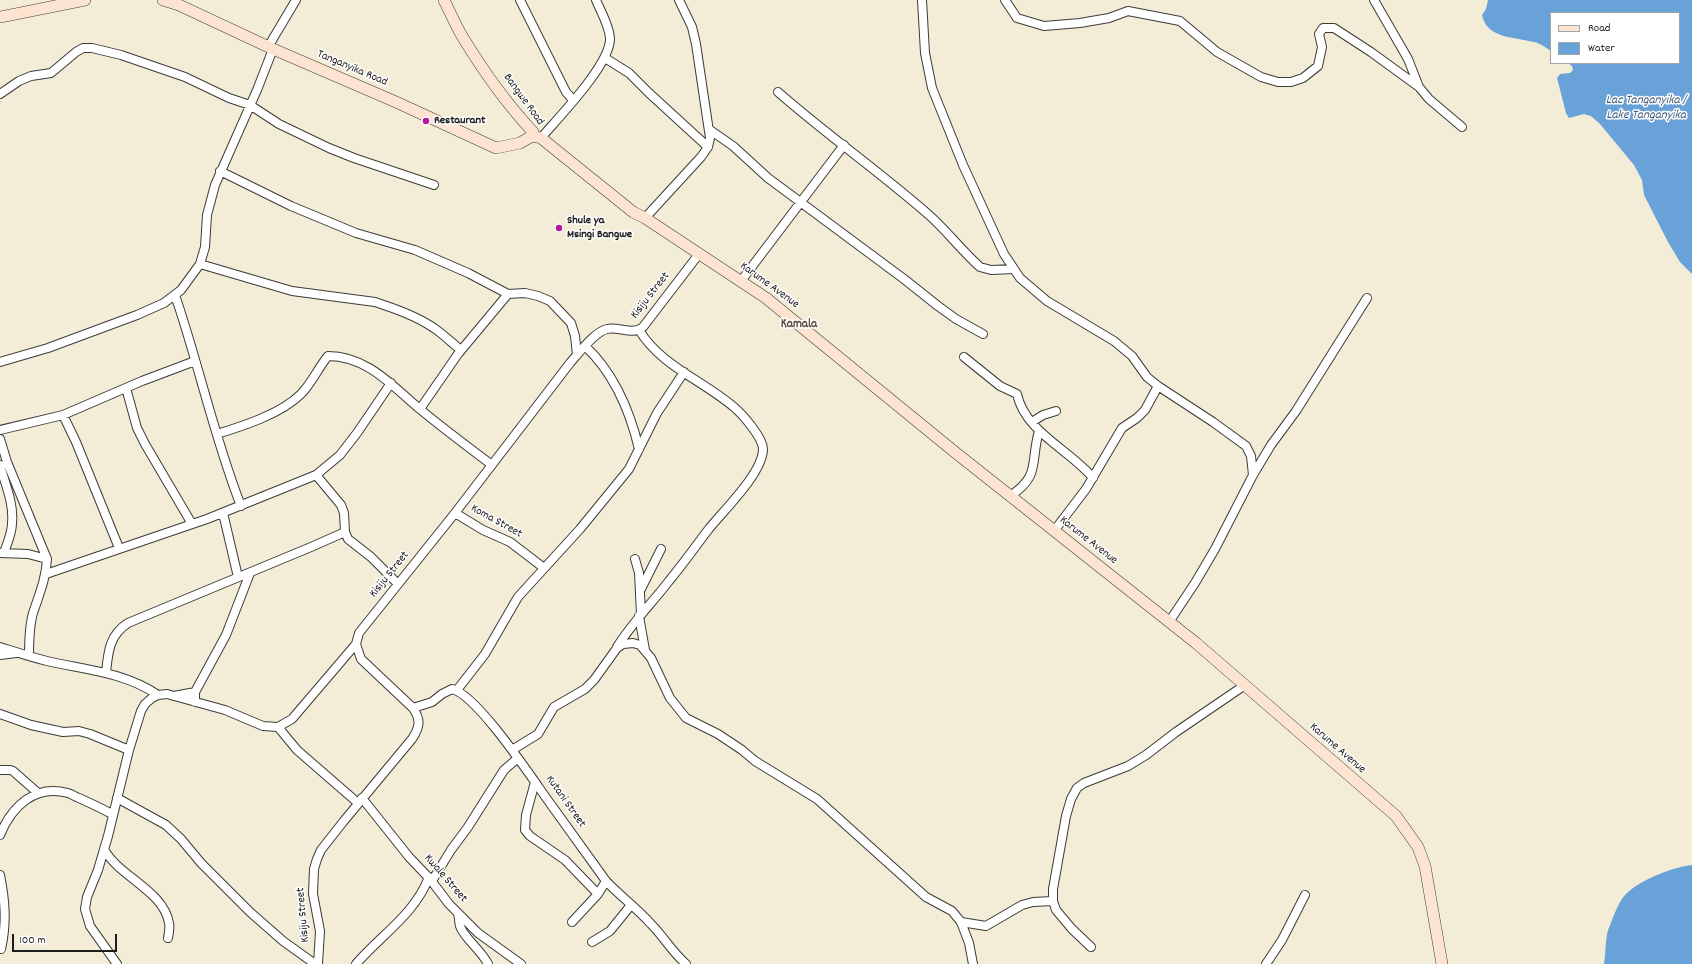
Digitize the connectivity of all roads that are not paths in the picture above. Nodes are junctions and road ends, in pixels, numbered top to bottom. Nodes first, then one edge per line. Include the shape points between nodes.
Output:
1 (85, 0) edge
2 (163, 0) edge
3 (296, 0) edge
4 (444, 0) edge
5 (520, 0) edge
6 (596, 0) edge
7 (678, 0) edge
8 (922, 0) edge
9 (1005, 0) edge
10 (1374, 0) edge
11 (0, 17) edge
12 (270, 48) junction
13 (605, 58) junction
14 (1420, 87) junction
15 (778, 92) dead end
16 (0, 94) edge
17 (573, 100) junction
18 (250, 105) junction
19 (1462, 127) dead end
20 (710, 130) junction
21 (536, 137) junction
22 (844, 145) junction
23 (708, 147) junction
24 (220, 171) junction
25 (434, 185) dead end
26 (801, 202) junction
27 (627, 207) joint
28 (645, 218) junction
29 (699, 254) junction
30 (200, 264) junction
31 (1014, 268) junction
32 (741, 281) junction
33 (508, 294) junction
34 (175, 295) junction
35 (1367, 298) dead end
36 (639, 330) junction
37 (983, 334) dead end
38 (585, 346) junction
39 (461, 350) junction
40 (577, 355) junction
41 (964, 357) dead end
42 (195, 361) junction
43 (0, 362) edge
44 (684, 372) junction
45 (391, 383) junction
46 (1158, 386) junction
47 (126, 388) junction
48 (420, 410) junction
49 (1056, 411) dead end
50 (63, 415) junction
51 (1032, 422) junction
52 (0, 430) edge
53 (1039, 431) junction
54 (217, 434) junction
55 (0, 439) edge
56 (639, 449) junction
57 (2, 464) edge
58 (492, 465) junction
59 (316, 475) junction
60 (1253, 475) junction
61 (1093, 478) junction
62 (1010, 496) junction
63 (241, 506) junction
64 (223, 513) junction
65 (455, 513) junction
66 (192, 524) junction
67 (1054, 531) junction
68 (345, 532) junction
69 (120, 548) junction
70 (661, 548) dead end
71 (2, 553) edge
72 (47, 559) junction
73 (635, 559) dead end
74 (544, 568) junction
75 (250, 573) junction
76 (46, 574) junction
77 (238, 577) junction
78 (398, 584) junction
79 (640, 590) junction
80 (640, 615) junction
81 (1170, 622) junction
82 (356, 644) junction
83 (0, 647) edge
84 (645, 650) junction
85 (615, 651) junction
86 (17, 653) junction
87 (0, 655) edge
88 (29, 656) junction
89 (106, 673) junction
90 (1245, 686) junction
91 (457, 690) junction
92 (195, 692) junction
93 (158, 695) junction
94 (173, 696) junction
95 (195, 702) junction
96 (413, 708) junction
97 (0, 714) edge
98 (278, 727) junction
99 (129, 750) junction
100 (512, 750) junction
101 (518, 758) junction
102 (0, 770) edge
103 (536, 782) junction
104 (38, 793) junction
105 (117, 798) junction
106 (360, 801) junction
107 (112, 814) junction
108 (0, 835) edge
109 (104, 849) junction
110 (0, 875) edge
111 (431, 879) junction
112 (606, 881) junction
113 (598, 894) junction
114 (1305, 895) dead end
115 (1053, 901) junction
116 (632, 905) junction
117 (458, 913) junction
118 (572, 922) dead end
119 (961, 922) junction
120 (168, 938) dead end
121 (592, 942) dead end
122 (1091, 947) dead end
123 (1, 949) edge
124 (118, 964) edge
125 (316, 964) edge
126 (356, 964) edge
127 (488, 964) edge
128 (521, 964) edge
129 (686, 964) edge
130 (973, 964) edge
131 (1266, 964) edge
132 (1442, 964) edge

1 - 11 street
2 - 12 street, Tanganyika Road
3 - 12 street
4 - 21 street, Bangwe Road via 477,60
5 - 17 street via 563,86
6 - 13 street via 610,37
7 - 20 street via 692,27
8 - 31 street via 925,53 932,88 963,165 1004,254
9 - 14 street via 1017,18 1044,26 1109,18 1128,11 1180,21 1217,52 1261,76 1278,82 1291,82 1303,78 1318,66 1322,47 1319,34 1323,28 1334,28
10 - 14 street via 1408,59
12 - 18 street
12 - 21 street, Tanganyika Road via 496,148
13 - 17 street
13 - 23 street via 629,73
14 - 19 street via 1429,99
15 - 22 street via 812,122
16 - 18 street via 25,78 51,73 76,52 83,48 92,48 159,67
17 - 21 street
18 - 24 street
18 - 25 street via 279,124 329,148
20 - 23 street
20 - 26 street
21 - 27 street, Bangwe Road
22 - 26 street
22 - 31 street via 930,216 980,267 991,270
23 - 28 street
24 - 30 street via 207,214 205,248
24 - 33 street via 290,206 356,233 415,250
26 - 32 street
26 - 37 street via 938,306
27 - 28 street, Karume Avenue
28 - 29 street, Karume Avenue
29 - 32 street, Karume Avenue
29 - 36 street, Kisiju Street
30 - 34 street
30 - 39 street via 292,291 375,302 422,321
31 - 46 street via 1020,278 1047,302 1101,332 1132,356 1147,377
32 - 62 street, Karume Avenue via 766,298
33 - 39 street
33 - 40 street via 525,293 550,301 571,323
34 - 42 street
34 - 43 street via 137,315 48,348
35 - 60 street
36 - 38 street, Kisiju Street via 634,332 608,329
36 - 44 street via 647,342
38 - 40 street, Kisiju Street
38 - 56 street via 603,364 615,383 631,420
39 - 48 street
40 - 58 street, Kisiju Street
41 - 51 street via 1000,386 1017,394 1019,402
42 - 47 street
42 - 54 street
44 - 56 street via 657,412
44 - 80 street via 735,408 758,433 763,450 761,460 748,482
45 - 48 street
45 - 54 street via 363,364 348,358 328,356 300,395 266,416
45 - 59 street via 340,455
46 - 60 street via 1246,446 1252,456
46 - 61 street via 1145,410 1122,428
47 - 50 street
47 - 66 street via 137,428
48 - 58 street
49 - 51 street
50 - 52 street
50 - 69 street
51 - 53 street
53 - 61 street
53 - 62 street via 1032,473 1022,488
54 - 63 street
55 - 57 street
56 - 74 street via 621,478
57 - 71 street via 12,512 12,529
57 - 72 street
58 - 65 street, Kisiju Street
59 - 63 street
59 - 68 street via 341,504
60 - 81 street via 1196,583
61 - 67 street
62 - 67 street, Karume Avenue
63 - 64 street
64 - 66 street
64 - 77 street
65 - 74 street, Koma Street via 510,542
65 - 78 street, Kisiju Street
66 - 69 street
67 - 81 street, Karume Avenue
68 - 75 street
68 - 78 street via 348,538
69 - 76 street
70 - 79 street
71 - 72 street via 28,554
72 - 76 street
73 - 79 street
74 - 91 street via 518,597 485,654
75 - 77 street
75 - 92 street via 226,636
76 - 88 street via 30,628
77 - 89 street via 121,628 110,644
78 - 82 street, Kisiju Street via 359,633
79 - 80 street
80 - 84 street
80 - 85 street
81 - 90 street, Karume Avenue
82 - 96 street, Kisiju Street via 361,659
82 - 98 street via 296,715
83 - 86 street
84 - 85 street via 633,643 623,644
84 - 119 street via 670,698 686,718 718,734 755,761 817,799 926,897 948,907
85 - 100 street via 585,690 554,707 538,734
86 - 87 street
86 - 88 street
88 - 89 street
89 - 93 street via 130,680
90 - 115 street via 1128,766 1077,788 1066,816
90 - 132 street, Karume Avenue via 1396,816 1410,834 1425,866
91 - 96 street via 452,689 432,702
91 - 100 street, Kutani Street via 484,715
92 - 94 street
92 - 95 street
93 - 94 street
93 - 99 street via 145,704
94 - 95 street
95 - 98 street via 225,710 263,726
96 - 106 street, Kisiju Street via 420,723 418,730
97 - 99 street via 31,725 63,732 90,734
98 - 106 street, Kwale Street via 298,750
99 - 105 street
100 - 101 street, Kutani Street
101 - 103 street, Kutani Street
101 - 111 street via 504,770
102 - 104 street via 13,771
103 - 112 street, Kutani Street
103 - 113 street via 526,815 525,830 564,860
104 - 107 street via 70,793
104 - 108 street via 16,808
105 - 107 street
105 - 125 street, Kisiju Street via 166,824 250,912 283,941
106 - 111 street, Kwale Street
106 - 125 street, Kisiju Street via 321,850 314,869 313,894 320,931
107 - 109 street
109 - 120 street via 110,859 151,894 162,908 169,923
109 - 124 street via 87,897 86,909 90,926
110 - 123 street via 5,901
111 - 117 street, Kwale Street
111 - 126 street via 407,914
112 - 113 street
112 - 116 street, Kutani Street
113 - 118 street
114 - 131 street via 1282,940
115 - 119 street via 1022,905 986,926
115 - 122 street via 1063,920
116 - 121 street via 610,931
116 - 129 street, Kutani Street
117 - 127 street via 462,931
117 - 128 street, Kwale Street via 478,934
119 - 130 street

